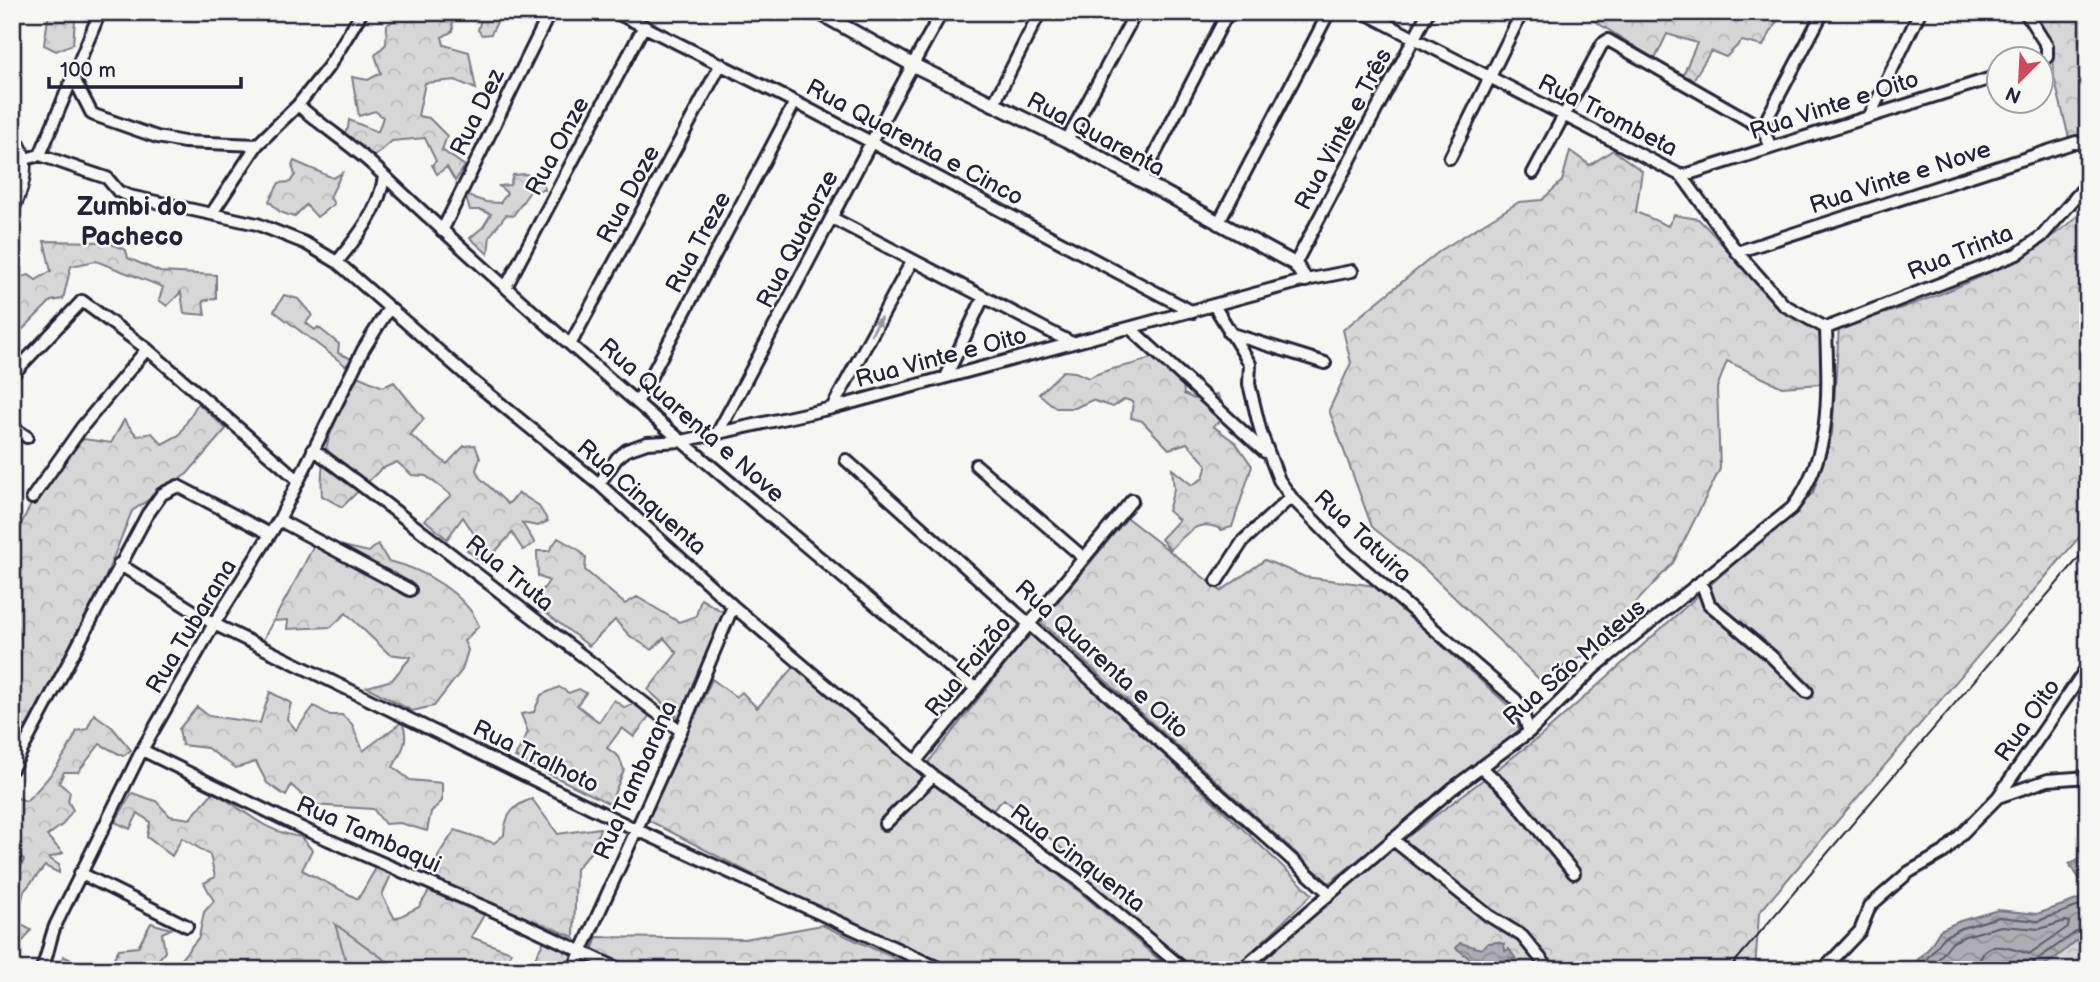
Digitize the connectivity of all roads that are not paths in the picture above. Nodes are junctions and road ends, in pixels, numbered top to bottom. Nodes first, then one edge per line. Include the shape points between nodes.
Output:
1 (100, 12) edge
2 (362, 12) edge
3 (550, 12) edge
4 (615, 12) edge
5 (818, 12) edge
6 (942, 12) edge
7 (1040, 12) edge
8 (1136, 12) edge
9 (1228, 12) edge
10 (1329, 12) edge
11 (1363, 12) edge
12 (1428, 12) edge
13 (1522, 12) edge
14 (1823, 12) edge
15 (1920, 12) edge
16 (2025, 12) edge
17 (837, 17) edge
18 (644, 26) junction
19 (1414, 38) junction
20 (2047, 46) edge
21 (721, 64) junction
22 (911, 64) junction
23 (72, 75) junction
24 (1490, 78) junction
25 (1984, 80) edge
26 (795, 102) junction
27 (298, 105) junction
28 (993, 105) junction
29 (1870, 115) junction
30 (1564, 117) junction
31 (1762, 128) junction
32 (12, 137) edge
33 (1067, 140) junction
34 (868, 143) junction
35 (257, 145) junction
36 (1771, 147) junction
37 (2088, 147) edge
38 (40, 155) junction
39 (25, 159) junction
40 (1450, 159) dead end
41 (1533, 173) dead end
42 (1682, 176) junction
43 (384, 177) junction
44 (1141, 181) junction
45 (2088, 183) edge
46 (12, 208) edge
47 (212, 213) junction
48 (832, 218) junction
49 (1218, 223) junction
50 (442, 231) junction
51 (1737, 252) junction
52 (912, 261) junction
53 (337, 262) junction
54 (1295, 264) junction
55 (1352, 271) dead end
56 (1306, 280) junction
57 (507, 285) junction
58 (983, 298) junction
59 (1214, 307) junction
60 (389, 308) junction
61 (1193, 312) junction
62 (1130, 328) junction
63 (1826, 328) junction
64 (1229, 333) junction
65 (571, 343) junction
66 (1072, 343) junction
67 (147, 349) junction
68 (1325, 363) dead end
69 (12, 375) edge
70 (946, 377) junction
71 (638, 401) junction
72 (832, 408) junction
73 (12, 427) edge
74 (718, 432) junction
75 (27, 437) dead end
76 (682, 441) junction
77 (313, 449) junction
78 (1267, 454) junction
79 (845, 460) dead end
80 (976, 465) dead end
81 (297, 479) junction
82 (599, 484) junction
83 (1291, 497) junction
84 (32, 498) dead end
85 (1132, 500) dead end
86 (279, 520) junction
87 (270, 534) junction
88 (1084, 558) junction
89 (119, 564) junction
90 (1701, 580) junction
91 (1217, 581) dead end
92 (410, 590) dead end
93 (733, 606) junction
94 (1031, 622) junction
95 (214, 624) junction
96 (2088, 666) edge
97 (976, 689) junction
98 (1807, 692) dead end
99 (681, 731) junction
100 (1529, 732) junction
101 (142, 750) junction
102 (916, 761) junction
103 (1481, 767) junction
104 (12, 769) edge
105 (933, 776) junction
106 (2088, 777) edge
107 (1998, 797) junction
108 (885, 824) dead end
109 (635, 828) junction
110 (1392, 839) junction
111 (80, 873) junction
112 (1574, 873) dead end
113 (1329, 893) junction
114 (187, 926) dead end
115 (581, 952) junction
116 (1545, 964) dead end
117 (41, 970) edge
118 (573, 970) edge
119 (621, 970) edge
120 (943, 970) edge
121 (1185, 970) edge
122 (1241, 970) edge
123 (1823, 970) edge

1 - 23 street
2 - 27 street
3 - 50 street, Rua Dez
4 - 18 street, Rua Quarenta e Cinco
5 - 17 street, Rua Quarenta
6 - 22 street, Rua Quatorze
7 - 28 street
8 - 33 street
9 - 44 street
10 - 49 street
11 - 19 street, Rua Trombeta
12 - 19 street, Rua Vinte e Três
13 - 24 street
14 - 31 street
15 - 29 street
16 - 20 street
17 - 22 street, Rua Quarenta
18 - 21 street, Rua Quarenta e Cinco
18 - 57 street, Rua Onze
19 - 24 street, Rua Trombeta
19 - 54 street, Rua Vinte e Três
21 - 26 street, Rua Quarenta e Cinco
21 - 65 street, Rua Doze
22 - 28 street, Rua Quarenta
22 - 34 street, Rua Quatorze
23 - 35 street via 97,116 184,142
23 - 38 street
24 - 30 street, Rua Trombeta
24 - 40 street
25 - 29 street, Rua Vinte e Oito
26 - 34 street, Rua Quarenta e Cinco
26 - 71 street, Rua Treze
27 - 35 street
27 - 43 street, Rua Quarenta e Nove
28 - 33 street, Rua Quarenta
29 - 36 street, Rua Vinte e Oito
30 - 31 street via 1608,40
30 - 41 street
30 - 42 street, Rua Trombeta
31 - 36 street
32 - 39 main road
33 - 44 street, Rua Quarenta
34 - 48 street, Rua Quatorze
34 - 61 street, Rua Quarenta e Cinco
35 - 47 street
36 - 42 street, Rua Vinte e Oito
37 - 51 street, Rua Vinte e Nove via 2076,142
38 - 39 street
38 - 47 street, Rua Cinquenta via 107,178 129,196
39 - 46 main road
42 - 51 street, Rua Trombeta
43 - 50 street, Rua Quarenta e Nove
43 - 53 street via 367,225
44 - 49 street, Rua Quarenta
45 - 63 street, Rua Trinta via 2042,236 2017,254
47 - 53 street, Rua Cinquenta via 286,235
48 - 52 street
48 - 74 street, Rua Quatorze
49 - 54 street, Rua Quarenta
50 - 57 street, Rua Quarenta e Nove
51 - 63 street, Rua Trombeta via 1790,311
52 - 58 street
72 -> 52 street
53 - 60 street, Rua Cinquenta
54 - 56 street, Rua Quarenta
55 - 56 street
56 - 59 street, Rua Vinte e Oito
57 - 65 street, Rua Quarenta e Nove
58 - 66 street
58 - 70 street
59 - 61 street, Rua Vinte e Oito
59 - 64 street, Rua Tatuira
60 - 77 street, Rua Tubarana
60 - 82 street, Rua Cinquenta
61 - 62 street, Rua Vinte e Oito
62 - 66 street, Rua Vinte e Oito
62 - 78 street
63 - 90 street, Rua São Mateus via 1826,426 1806,490 1792,508
64 - 68 street
64 - 78 street, Rua Tatuira via 1252,369 1250,384
65 - 71 street, Rua Quarenta e Nove
66 - 70 street, Rua Vinte e Oito
67 - 69 street via 82,301
67 - 81 street
67 - 84 street via 82,427
70 - 72 street, Rua Vinte e Oito
71 - 76 street, Rua Quarenta e Nove
72 - 74 street, Rua Vinte e Oito
73 - 75 street
74 - 76 street, Rua Vinte e Oito
76 - 82 street, Rua Vinte e Oito via 646,443 627,450
76 - 97 street, Rua Quarenta e Nove
77 - 81 street, Rua Tubarana
77 - 99 street, Rua Truta
78 - 83 street, Rua Tatuira
79 - 94 street, Rua Quarenta e Oito
80 - 88 street
81 - 86 street, Rua Tubarana
82 - 93 street, Rua Cinquenta
83 - 91 street via 1242,541
83 - 100 street, Rua Tatuira via 1346,553 1514,699
85 - 88 street, Rua Faizão
86 - 87 street, Rua Tubarana
86 - 92 street
87 - 89 street via 178,486 154,503
87 - 95 street, Rua Tubarana
88 - 94 street, Rua Faizão
89 - 95 street, Rua Tralhoto
89 - 104 street via 88,631
90 - 98 street via 1709,604
90 - 100 street, Rua São Mateus via 1595,667
93 - 99 street, Rua Tambarana
93 - 102 street, Rua Cinquenta
94 - 97 street, Rua Faizão
94 - 113 street, Rua Quarenta e Oito
95 - 101 street, Rua Tubarana
95 - 109 street, Rua Tralhoto
96 - 107 street, Rua Oito
97 - 102 street, Rua Faizão
99 - 109 street, Rua Tambarana
100 - 103 street, Rua São Mateus
101 - 111 street, Rua Tubarana
101 - 115 street, Rua Tambaqui via 363,856
102 - 105 street, Rua Cinquenta
103 - 110 street, Rua São Mateus
103 - 112 street via 1506,790
105 - 108 street
105 - 121 street, Rua Cinquenta via 1077,879
106 - 107 street via 2048,780
107 - 123 street, Rua Oito via 1944,852 1909,872 1870,906 1860,931
109 - 115 street, Rua Tambarana
109 - 120 street, Rua Tralhoto
110 - 113 street, Rua São Mateus
110 - 116 street via 1488,915 1522,936
111 - 114 street
111 - 117 street, Rua Tubarana via 52,933
113 - 122 street, Rua São Mateus
115 - 118 street, Rua Tambarana
115 - 119 street, Rua Tambaqui

